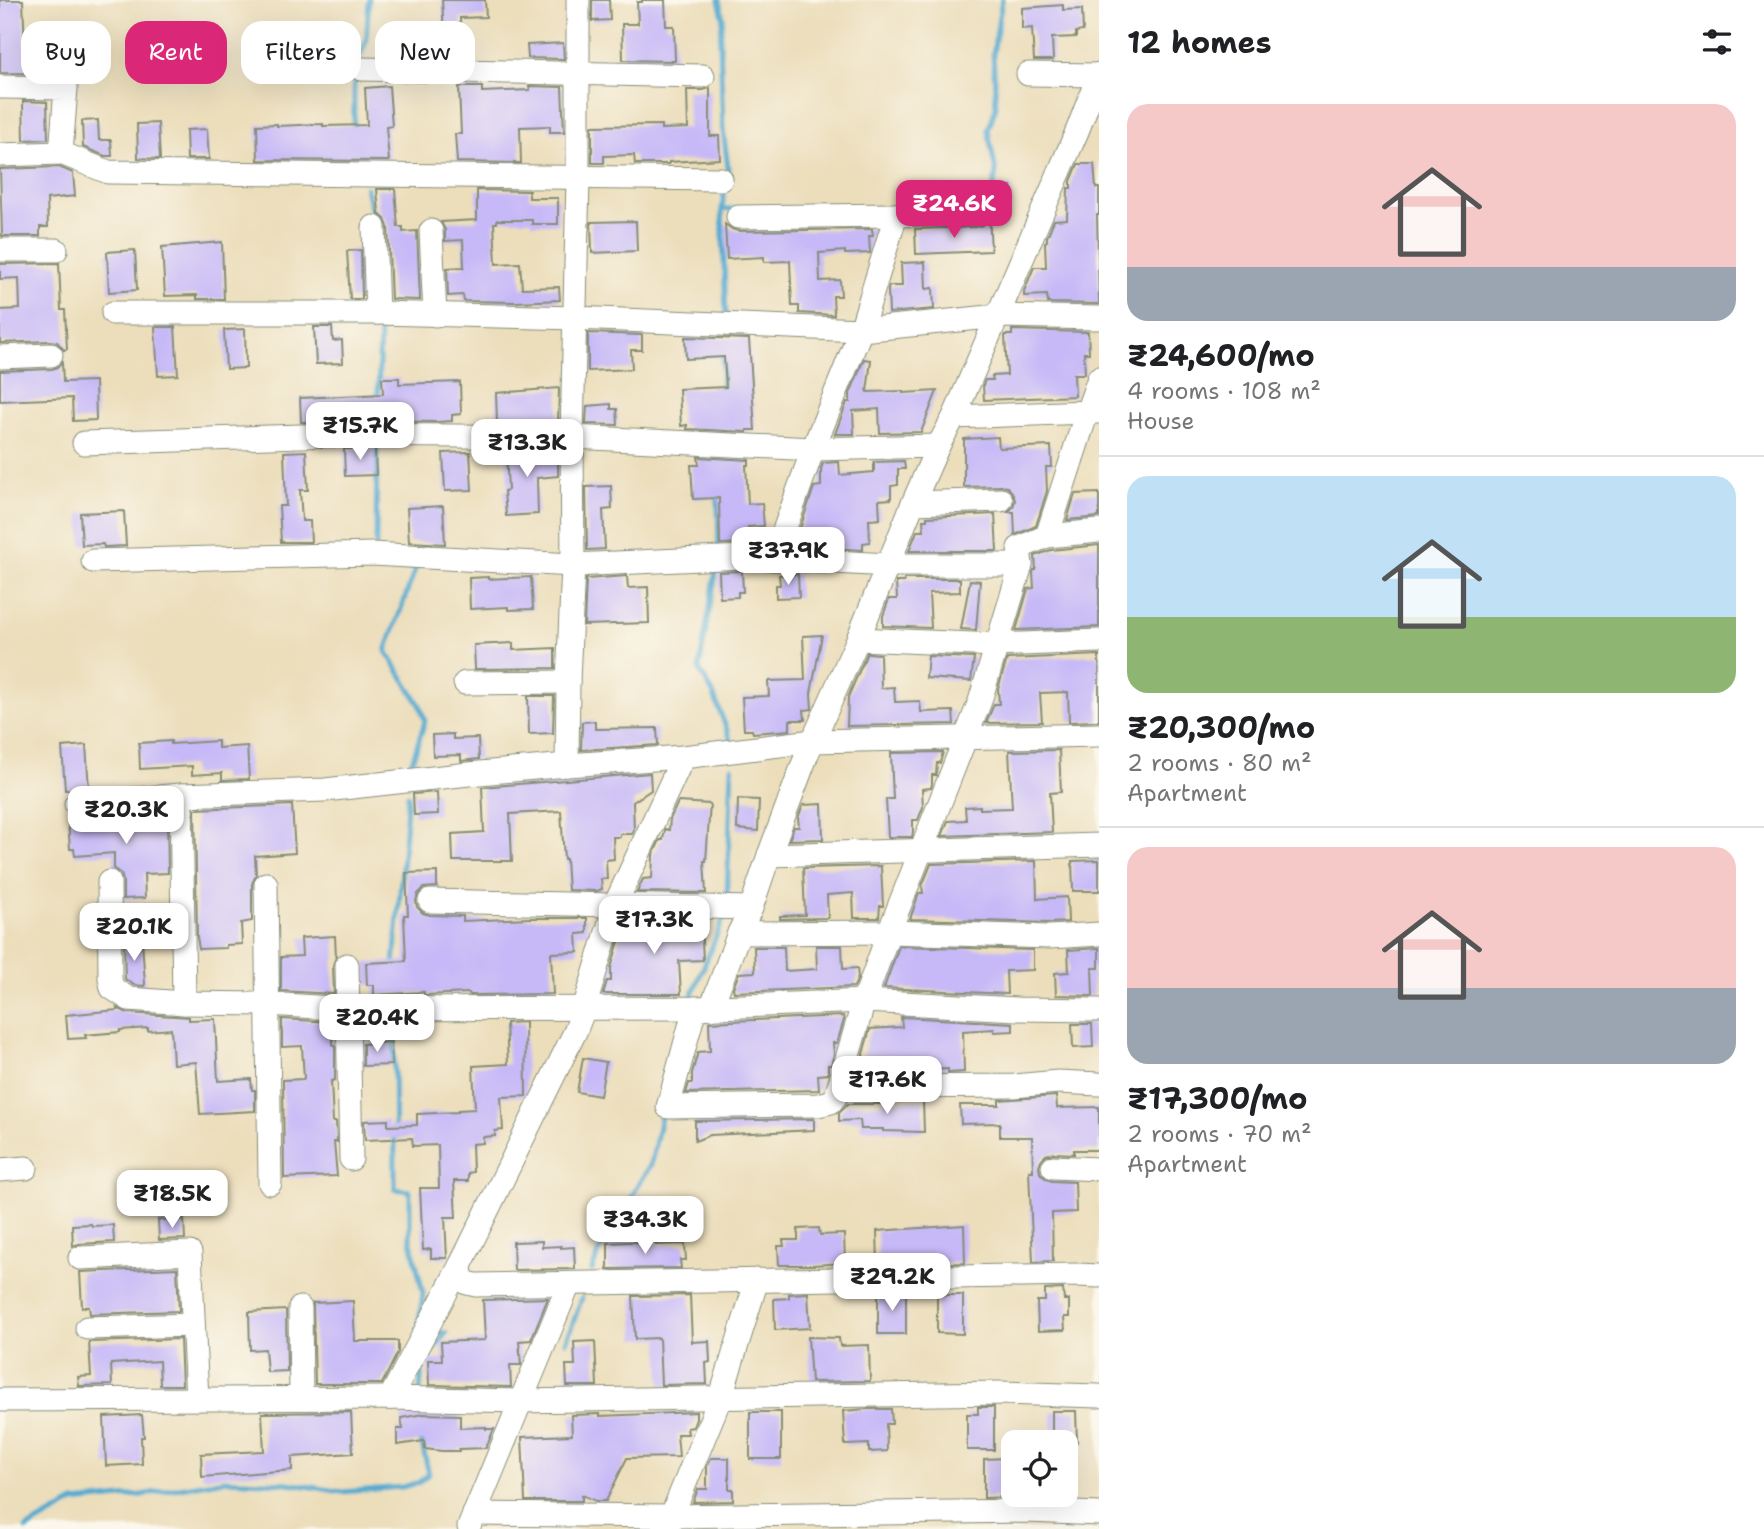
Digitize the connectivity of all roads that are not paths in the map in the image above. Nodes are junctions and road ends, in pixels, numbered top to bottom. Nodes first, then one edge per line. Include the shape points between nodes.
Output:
1 (578, 0) edge
2 (362, 69) dead end
3 (578, 74) junction
4 (1028, 74) dead end
5 (1099, 74) edge
6 (703, 76) dead end
7 (0, 87) edge
8 (1089, 130) edge
9 (61, 153) junction
10 (0, 155) edge
11 (578, 177) junction
12 (721, 179) dead end
13 (975, 212) dead end
14 (897, 215) junction
15 (738, 217) dead end
16 (374, 227) dead end
17 (432, 231) dead end
18 (0, 250) edge
19 (56, 250) dead end
20 (113, 313) dead end
21 (377, 313) junction
22 (435, 315) junction
23 (999, 316) junction
24 (575, 318) junction
25 (1099, 318) edge
26 (861, 330) junction
27 (51, 355) dead end
28 (0, 357) edge
29 (1099, 378) edge
30 (1093, 412) edge
31 (954, 417) junction
32 (572, 437) junction
33 (84, 443) dead end
34 (938, 446) junction
35 (814, 449) junction
36 (1001, 500) dead end
37 (913, 503) junction
38 (1099, 531) edge
39 (1047, 536) junction
40 (774, 559) junction
41 (93, 561) dead end
42 (573, 565) junction
43 (888, 565) junction
44 (1021, 565) junction
45 (858, 639) junction
46 (1099, 641) edge
47 (996, 645) junction
48 (465, 682) dead end
49 (568, 682) junction
50 (1099, 735) edge
51 (965, 739) junction
52 (813, 741) junction
53 (683, 757) junction
54 (567, 765) junction
55 (181, 794) junction
56 (76, 804) dead end
57 (1099, 845) edge
58 (920, 850) junction
59 (769, 855) junction
60 (109, 882) dead end
61 (266, 884) dead end
62 (430, 901) dead end
63 (615, 905) junction
64 (751, 908) junction
65 (889, 932) junction
66 (739, 933) junction
67 (1099, 934) edge
68 (347, 965) dead end
69 (864, 1001) junction
70 (184, 1003) junction
71 (268, 1004) junction
72 (703, 1008) junction
73 (348, 1009) junction
74 (584, 1009) junction
75 (1099, 1010) edge
76 (842, 1080) junction
77 (1099, 1084) edge
78 (351, 1158) dead end
79 (1053, 1167) dead end
80 (26, 1168) dead end
81 (1099, 1169) edge
82 (0, 1170) edge
83 (270, 1183) dead end
84 (80, 1258) dead end
85 (460, 1266) junction
86 (1099, 1276) edge
87 (757, 1280) junction
88 (569, 1284) junction
89 (300, 1308) dead end
90 (193, 1325) junction
91 (88, 1328) dead end
92 (721, 1396) junction
93 (1099, 1396) edge
94 (301, 1398) junction
95 (390, 1398) junction
96 (197, 1399) junction
97 (0, 1401) edge
98 (520, 1401) junction
99 (1099, 1514) edge
100 (471, 1522) edge
101 (668, 1522) edge

1 - 3 street
2 - 3 street
3 - 6 street
3 - 11 street
4 - 5 street
5 - 8 street
7 - 9 street via 66,88
8 - 23 street via 1035,226
9 - 10 street
9 - 11 street via 108,172
11 - 12 street
11 - 24 street
13 - 14 street
14 - 15 street
14 - 26 street
16 - 21 street
17 - 22 street
18 - 19 street
20 - 21 street
21 - 22 street
22 - 24 street
23 - 25 street
23 - 26 street
23 - 31 street
24 - 26 street
24 - 32 street
26 - 35 street
27 - 28 street
29 - 30 street
30 - 31 street
30 - 39 street
31 - 34 street
32 - 33 street via 332,435
32 - 35 street
32 - 42 street
34 - 35 street
34 - 37 street
35 - 40 street
36 - 37 street
37 - 43 street
38 - 39 street
39 - 44 street via 1019,548
40 - 42 street
40 - 43 street
41 - 42 street via 372,554
42 - 49 street
43 - 44 street
43 - 45 street
44 - 47 street
45 - 47 street
45 - 52 street
46 - 47 street
47 - 51 street
48 - 49 street
49 - 54 street
50 - 51 street
51 - 52 street
51 - 58 street
52 - 53 street
52 - 59 street
53 - 54 street
53 - 63 street
54 - 55 street via 325,790
55 - 56 street
55 - 70 street
57 - 58 street
58 - 59 street
58 - 65 street
59 - 64 street
60 - 70 street via 112,988 129,999
61 - 71 street
62 - 63 street
63 - 64 street
63 - 74 street
64 - 66 street
65 - 66 street
65 - 67 street
65 - 69 street
66 - 72 street
68 - 73 street
69 - 72 street
69 - 75 street
69 - 76 street
70 - 71 street
71 - 73 street
71 - 83 street
72 - 74 street
72 - 76 street via 668,1107 818,1105 831,1102
73 - 74 street
73 - 78 street
74 - 85 street
76 - 77 street via 891,1087
79 - 81 street
80 - 82 street
84 - 90 street via 190,1253
85 - 88 street via 461,1276 476,1285
85 - 95 street
86 - 87 street
87 - 88 street
87 - 92 street
88 - 98 street
89 - 94 street
90 - 91 street
90 - 96 street
92 - 93 street
92 - 98 street
92 - 101 street
94 - 95 street
94 - 96 street
95 - 98 street
96 - 97 street
98 - 100 street
99 - 101 street via 1029,1511
100 - 101 street

